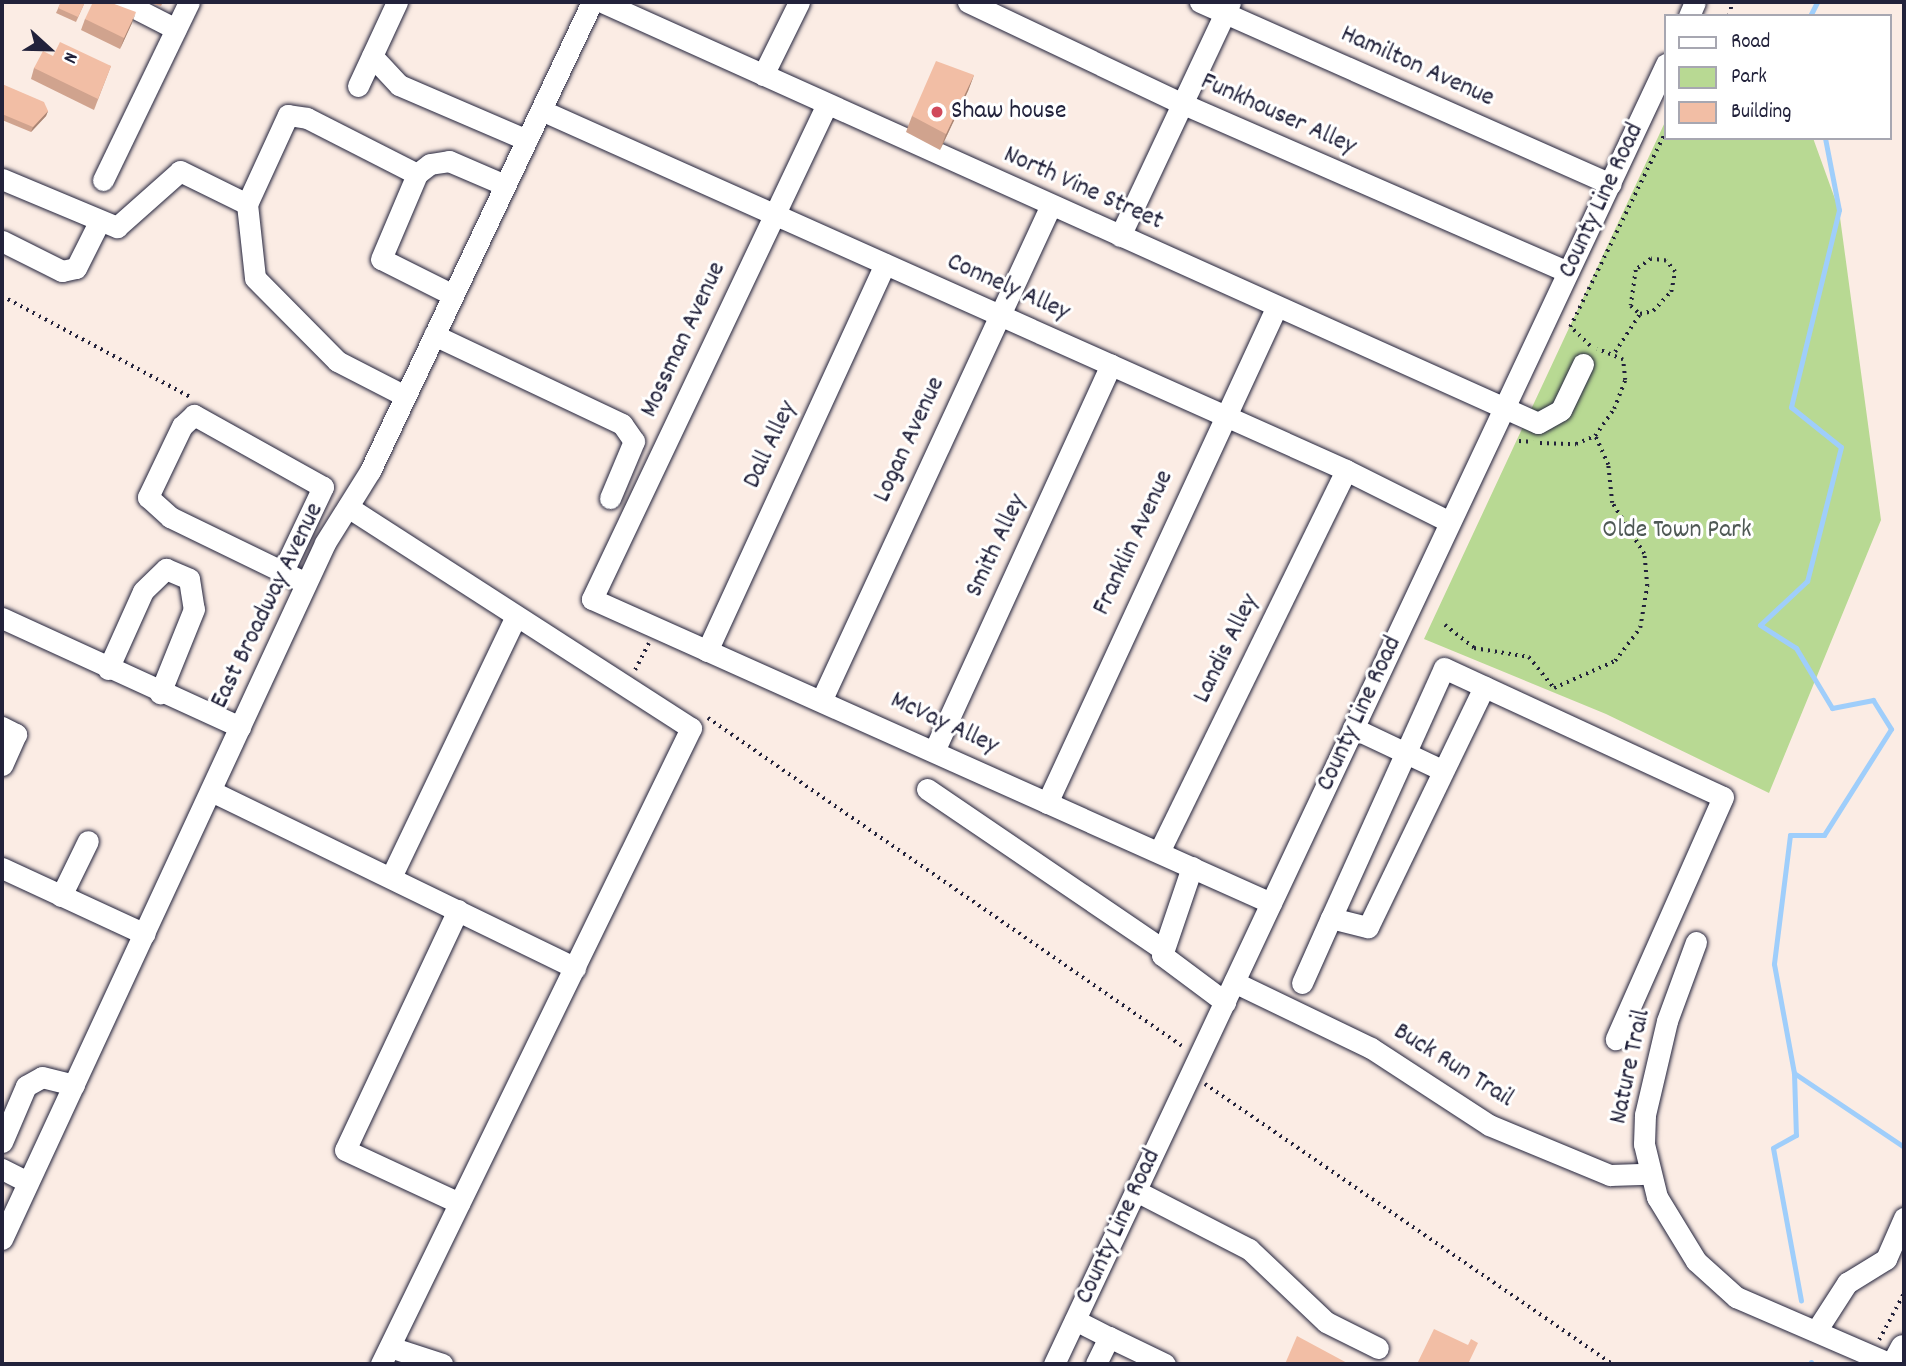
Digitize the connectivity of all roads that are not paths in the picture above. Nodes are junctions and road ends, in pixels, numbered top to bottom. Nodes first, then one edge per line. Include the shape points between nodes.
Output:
1 (123, 2) edge
2 (189, 2) edge
3 (397, 2) edge
4 (593, 2) edge
5 (601, 2) edge
6 (799, 2) edge
7 (968, 2) edge
8 (1200, 2) edge
9 (1227, 7) edge
10 (176, 29) junction
11 (372, 56) junction
12 (1664, 68) edge
13 (763, 75) junction
14 (358, 86) dead end
15 (1181, 103) junction
16 (827, 104) junction
17 (541, 110) junction
18 (527, 140) junction
19 (417, 174) junction
20 (2, 179) edge
21 (103, 180) dead end
22 (1610, 184) junction
23 (505, 185) junction
24 (247, 204) junction
25 (1051, 205) junction
26 (774, 214) junction
27 (98, 224) junction
28 (1120, 236) junction
29 (2, 241) edge
30 (885, 264) junction
31 (1568, 272) junction
32 (453, 295) junction
33 (1276, 308) junction
34 (999, 315) junction
35 (435, 335) junction
36 (1583, 364) dead end
37 (1111, 365) junction
38 (405, 396) junction
39 (1503, 410) junction
40 (1225, 416) junction
41 (1346, 470) junction
42 (610, 498) dead end
43 (348, 507) junction
44 (1450, 522) junction
45 (284, 569) junction
46 (306, 583) junction
47 (592, 599) joint
48 (516, 616) junction
49 (2, 618) edge
50 (707, 651) junction
51 (108, 668) junction
52 (1484, 687) junction
53 (160, 693) junction
54 (822, 699) junction
55 (2, 727) edge
56 (240, 727) junction
57 (1353, 729) junction
58 (934, 751) junction
59 (1404, 752) junction
60 (2, 765) edge
61 (1442, 770) junction
62 (927, 789) dead end
63 (211, 791) junction
64 (1047, 803) junction
65 (88, 841) dead end
66 (1159, 852) junction
67 (1192, 867) junction
68 (2, 868) edge
69 (391, 877) junction
70 (61, 896) junction
71 (1271, 903) junction
72 (458, 910) junction
73 (1331, 918) junction
74 (145, 934) junction
75 (1696, 942) dead end
76 (1161, 948) junction
77 (575, 968) junction
78 (1234, 982) junction
79 (1302, 982) dead end
80 (1225, 1002) junction
81 (1616, 1039) dead end
82 (74, 1085) junction
83 (2, 1142) edge
84 (2, 1169) edge
85 (1648, 1174) junction
86 (29, 1182) junction
87 (1136, 1191) junction
88 (459, 1203) junction
89 (1904, 1218) edge
90 (2, 1239) edge
91 (1075, 1320) junction
92 (1818, 1328) junction
93 (1109, 1337) junction
94 (1378, 1348) dead end
95 (1904, 1349) edge
96 (386, 1355) edge
97 (1886, 1361) edge
98 (442, 1364) edge
99 (1055, 1364) edge
100 (1096, 1364) edge
101 (1165, 1364) edge

1 - 10 street
2 - 10 street
3 - 11 street
4 - 17 street, East Broadway Avenue
5 - 13 street, North Vine Street
6 - 13 street
7 - 15 street, Funkhouser Alley
8 - 9 street, Hamilton Avenue
9 - 15 street
9 - 22 street, Hamilton Avenue
10 - 21 street
11 - 14 street
11 - 18 street via 400,85
12 - 22 street, County Line Road
13 - 16 street, North Vine Street
15 - 28 street
15 - 31 street, Funkhouser Alley
16 - 25 street, North Vine Street
16 - 26 street, Mossman Avenue
17 - 18 street, East Broadway Avenue
17 - 26 street, Connely Alley
18 - 23 street, East Broadway Avenue
19 - 23 street via 430,164 449,161
19 - 24 street via 307,118 288,115
19 - 32 street via 381,259
20 - 27 street
22 - 31 street, County Line Road
23 - 32 street, East Broadway Avenue
24 - 27 street via 180,171 117,227
24 - 38 street via 255,278 337,361
25 - 28 street, North Vine Street
25 - 34 street, Logan Avenue
26 - 30 street, Connely Alley
26 - 47 street, Mossman Avenue
27 - 29 street via 76,268 62,271
28 - 33 street, North Vine Street
30 - 34 street, Connely Alley
30 - 50 street, Dall Alley
31 - 39 street, County Line Road
32 - 35 street, East Broadway Avenue
33 - 39 street, North Vine Street
33 - 40 street, Franklin Avenue
34 - 37 street, Connely Alley
34 - 54 street, Logan Avenue
35 - 38 street, East Broadway Avenue
35 - 42 street via 622,424 634,441
36 - 39 street, North Vine Street via 1551,421 1538,423
37 - 40 street, Connely Alley
37 - 58 street, Smith Alley
38 - 43 street, East Broadway Avenue
39 - 44 street, County Line Road
40 - 41 street, Connely Alley
40 - 64 street, Franklin Avenue
41 - 44 street, Connely Alley
41 - 66 street, Landis Alley
43 - 46 street, East Broadway Avenue
43 - 48 street
44 - 57 street, County Line Road
45 - 45 street via 170,517 148,497 181,426 194,415 323,487
45 - 46 street
46 - 56 street, East Broadway Avenue
47 - 50 street, McVay Alley
48 - 69 street
48 - 77 street via 691,728
49 - 51 street
50 - 54 street, McVay Alley
51 - 53 street
51 - 53 street via 143,591 166,569 189,579 194,609
52 - 59 street via 1444,668
52 - 61 street
52 - 81 street via 1723,797
53 - 56 street
54 - 58 street, McVay Alley
55 - 60 street via 16,734
56 - 63 street, East Broadway Avenue
57 - 59 street
57 - 71 street, County Line Road
58 - 64 street, McVay Alley
59 - 61 street
59 - 73 street
61 - 73 street via 1368,927
62 - 76 street
63 - 69 street
63 - 74 street, East Broadway Avenue
64 - 66 street, McVay Alley
65 - 70 street
66 - 67 street, McVay Alley
67 - 71 street, McVay Alley
67 - 76 street
68 - 70 street
69 - 72 street
70 - 74 street
71 - 78 street, County Line Road
72 - 77 street
72 - 88 street via 345,1150
73 - 79 street
74 - 82 street, East Broadway Avenue
75 - 85 street, Nature Trail via 1653,1073 1644,1144
76 - 80 street
77 - 88 street
78 - 80 street, County Line Road
78 - 85 street, Buck Run Trail via 1371,1048 1489,1125 1610,1175
80 - 87 street, County Line Road
82 - 83 street via 42,1077 26,1086
82 - 86 street, East Broadway Avenue
84 - 86 street
85 - 92 street, Nature Trail via 1673,1228 1724,1289 1776,1319
86 - 90 street, East Broadway Avenue
87 - 91 street, County Line Road
87 - 94 street via 1248,1249 1326,1322
88 - 96 street
89 - 92 street via 1886,1259 1847,1283
91 - 93 street
91 - 99 street, County Line Road
92 - 97 street, Nature Trail
93 - 100 street
93 - 101 street
95 - 97 main road
96 - 98 street

